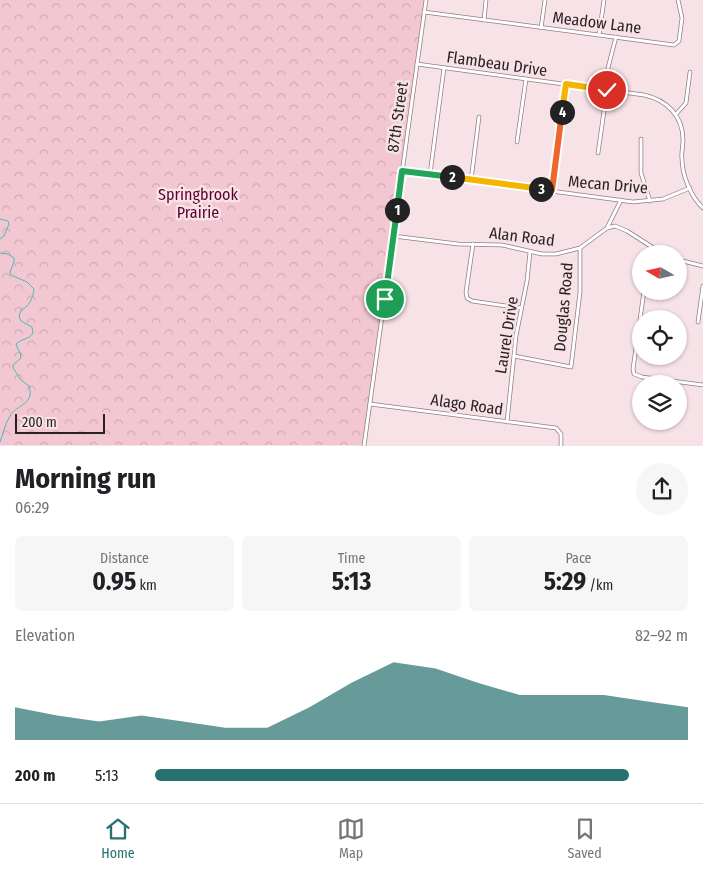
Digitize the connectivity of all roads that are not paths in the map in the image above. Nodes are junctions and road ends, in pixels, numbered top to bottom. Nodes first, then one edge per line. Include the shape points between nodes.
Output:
1 (426, 0) edge
2 (486, 0) edge
3 (545, 0) edge
4 (604, 0) edge
5 (678, 0) edge
6 (424, 12) junction
7 (484, 20) junction
8 (541, 28) junction
9 (599, 35) junction
10 (616, 38) junction
11 (417, 64) junction
12 (444, 68) junction
13 (690, 72) dead end
14 (526, 79) junction
15 (566, 84) junction
16 (607, 90) junction
17 (676, 114) junction
18 (479, 117) dead end
19 (641, 138) dead end
20 (517, 142) dead end
21 (598, 153) dead end
22 (402, 171) junction
23 (430, 174) junction
24 (471, 180) junction
25 (690, 188) junction
26 (552, 190) junction
27 (621, 200) junction
28 (650, 201) junction
29 (703, 208) edge
30 (607, 228) junction
31 (393, 236) junction
32 (473, 244) junction
33 (648, 245) edge
34 (580, 248) junction
35 (530, 252) junction
36 (688, 262) edge
37 (703, 266) edge
38 (703, 286) edge
39 (643, 300) edge
40 (521, 308) junction
41 (698, 322) dead end
42 (514, 356) junction
43 (703, 385) edge
44 (370, 404) junction
45 (507, 422) junction
46 (364, 446) edge
47 (561, 446) edge

1 - 6 street, 87th Street
2 - 7 street
3 - 8 street
4 - 9 street
5 - 10 street, Meadow Lane via 682,18 678,43 671,45
6 - 7 street, Meadow Lane
6 - 11 street, 87th Street
7 - 8 street, Meadow Lane
8 - 9 street, Meadow Lane
9 - 10 street, Meadow Lane
10 - 16 street via 608,68
11 - 12 street, Flambeau Drive
11 - 22 street, 87th Street
12 - 14 street, Flambeau Drive
12 - 23 street
13 - 17 street via 686,103
14 - 15 street, Flambeau Drive
14 - 20 street
15 - 16 street, Flambeau Drive
15 - 26 street
16 - 17 street, Flambeau Drive via 653,97 663,101
16 - 21 street
17 - 25 street via 683,134 682,168
18 - 24 street
19 - 28 street via 641,173
22 - 23 street, Mecan Drive
22 - 31 street, 87th Street
23 - 24 street, Mecan Drive
24 - 26 street, Mecan Drive
25 - 28 street, Mecan Drive
25 - 29 street
26 - 27 street, Mecan Drive
27 - 28 street, Mecan Drive
27 - 30 street
30 - 33 street via 620,227
30 - 34 street, Alan Road
31 - 32 street, Alan Road
31 - 44 street, 87th Street
32 - 35 street, Alan Road via 502,245
32 - 40 street via 467,298
34 - 35 street, Alan Road via 556,254
34 - 42 street, Douglas Road via 580,292 571,367
35 - 40 street, Laurel Drive
36 - 37 street
38 - 41 street
39 - 43 street via 634,374
40 - 42 street, Laurel Drive
42 - 45 street, Laurel Drive
44 - 45 street, Alago Road
44 - 46 street, 87th Street
45 - 47 street, Alago Road via 556,428 562,436

